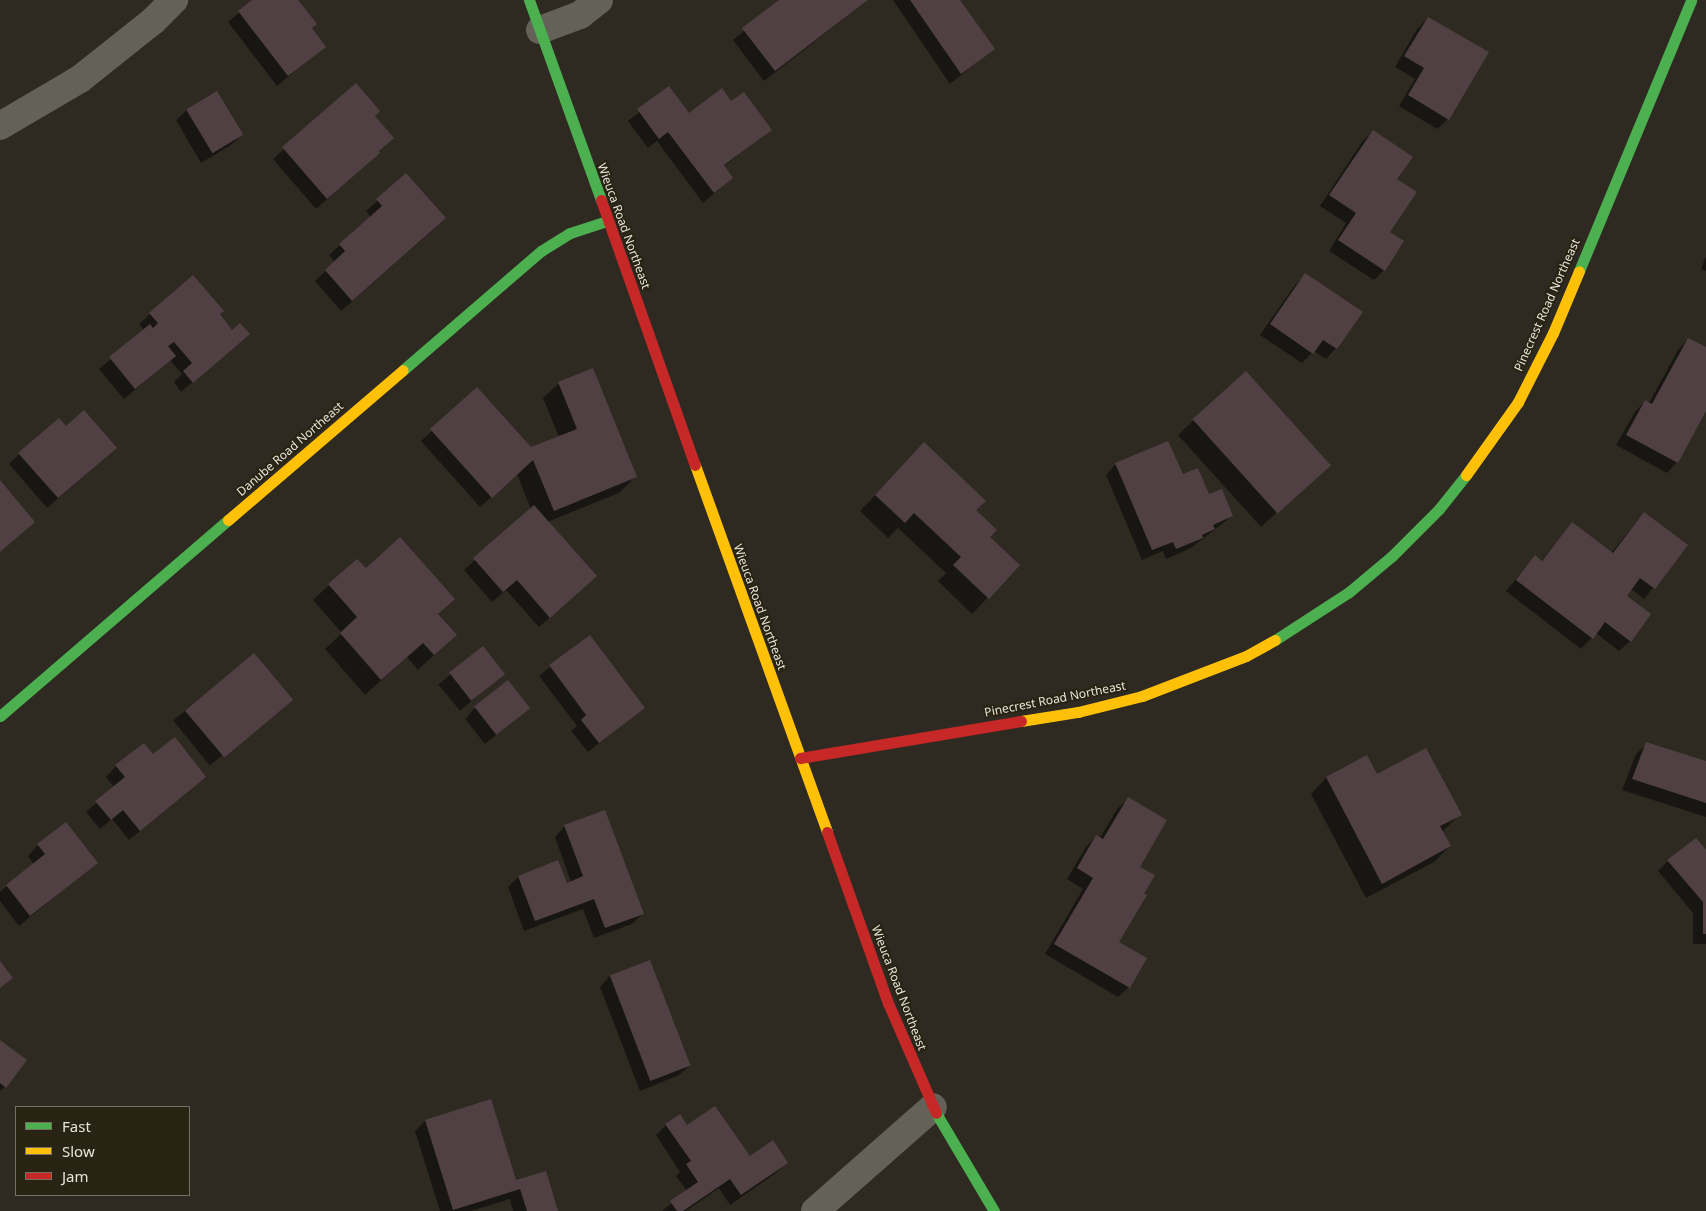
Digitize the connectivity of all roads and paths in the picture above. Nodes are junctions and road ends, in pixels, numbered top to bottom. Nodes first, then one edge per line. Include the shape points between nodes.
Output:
1 (174, 0) edge
2 (529, 0) edge
3 (599, 0) edge
4 (1691, 0) edge
5 (540, 30) junction
6 (0, 126) edge
7 (608, 221) junction
8 (0, 716) edge
9 (800, 758) junction
10 (933, 1107) junction
11 (815, 1211) edge
12 (994, 1211) edge

1 - 6 street via 153,21 80,79
2 - 5 street, Wieuca Road Northeast
3 - 5 street via 580,15
4 - 9 street, Pinecrest Road Northeast via 1553,333 1518,402 1481,458 1439,509 1392,556 1349,592 1295,629 1246,656 1142,696 1078,712
5 - 7 street, Wieuca Road Northeast
7 - 8 street, Danube Road Northeast via 570,233 541,251
7 - 9 street, Wieuca Road Northeast
9 - 10 street, Wieuca Road Northeast via 888,1003
10 - 11 street
10 - 12 street, Wieuca Road Northeast

